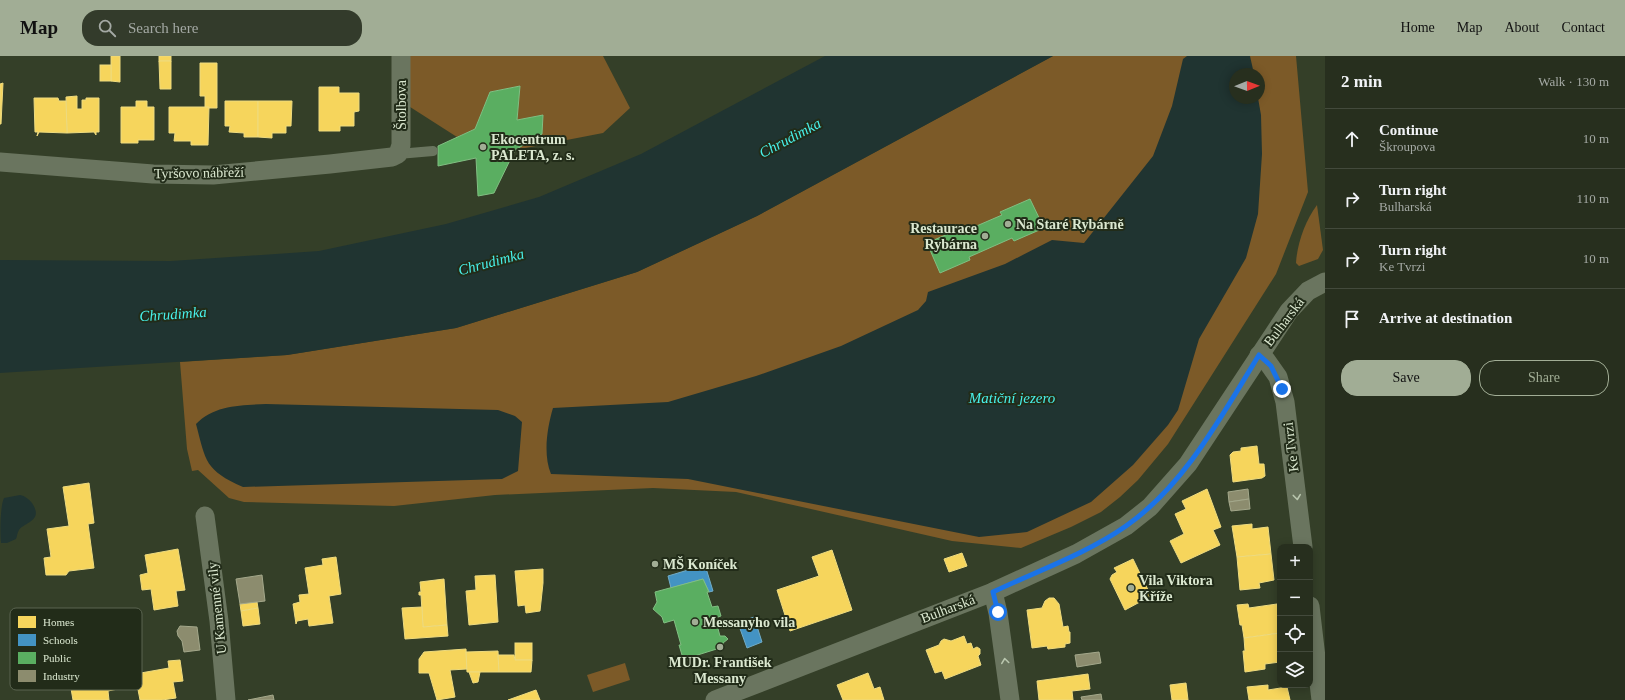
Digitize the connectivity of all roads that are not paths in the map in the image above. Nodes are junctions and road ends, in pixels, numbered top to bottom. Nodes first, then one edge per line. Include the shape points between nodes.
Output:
1 (401, 56) edge
2 (433, 150) dead end
3 (398, 154) junction
4 (0, 162) edge
5 (1325, 282) edge
6 (1259, 355) junction
7 (205, 516) dead end
8 (1303, 544) edge
9 (993, 592) junction
10 (1311, 616) edge
11 (226, 700) edge
12 (715, 700) edge
13 (1010, 700) edge
14 (1321, 700) edge

1 - 3 street, Štolbova via 401,145
2 - 3 lane
3 - 4 street, Tyršovo nábřeží via 365,161 213,174 153,174
5 - 6 street, Bulharská via 1308,291 1297,301
6 -> 8 street, Ke Tvrzi via 1266,360 1278,377 1285,402
6 - 9 street, Bulharská via 1188,464 1150,508 1104,540
7 - 11 street, U Kamenné vily via 219,621
9 - 12 street, Bulharská
13 -> 9 street
10 - 14 street

